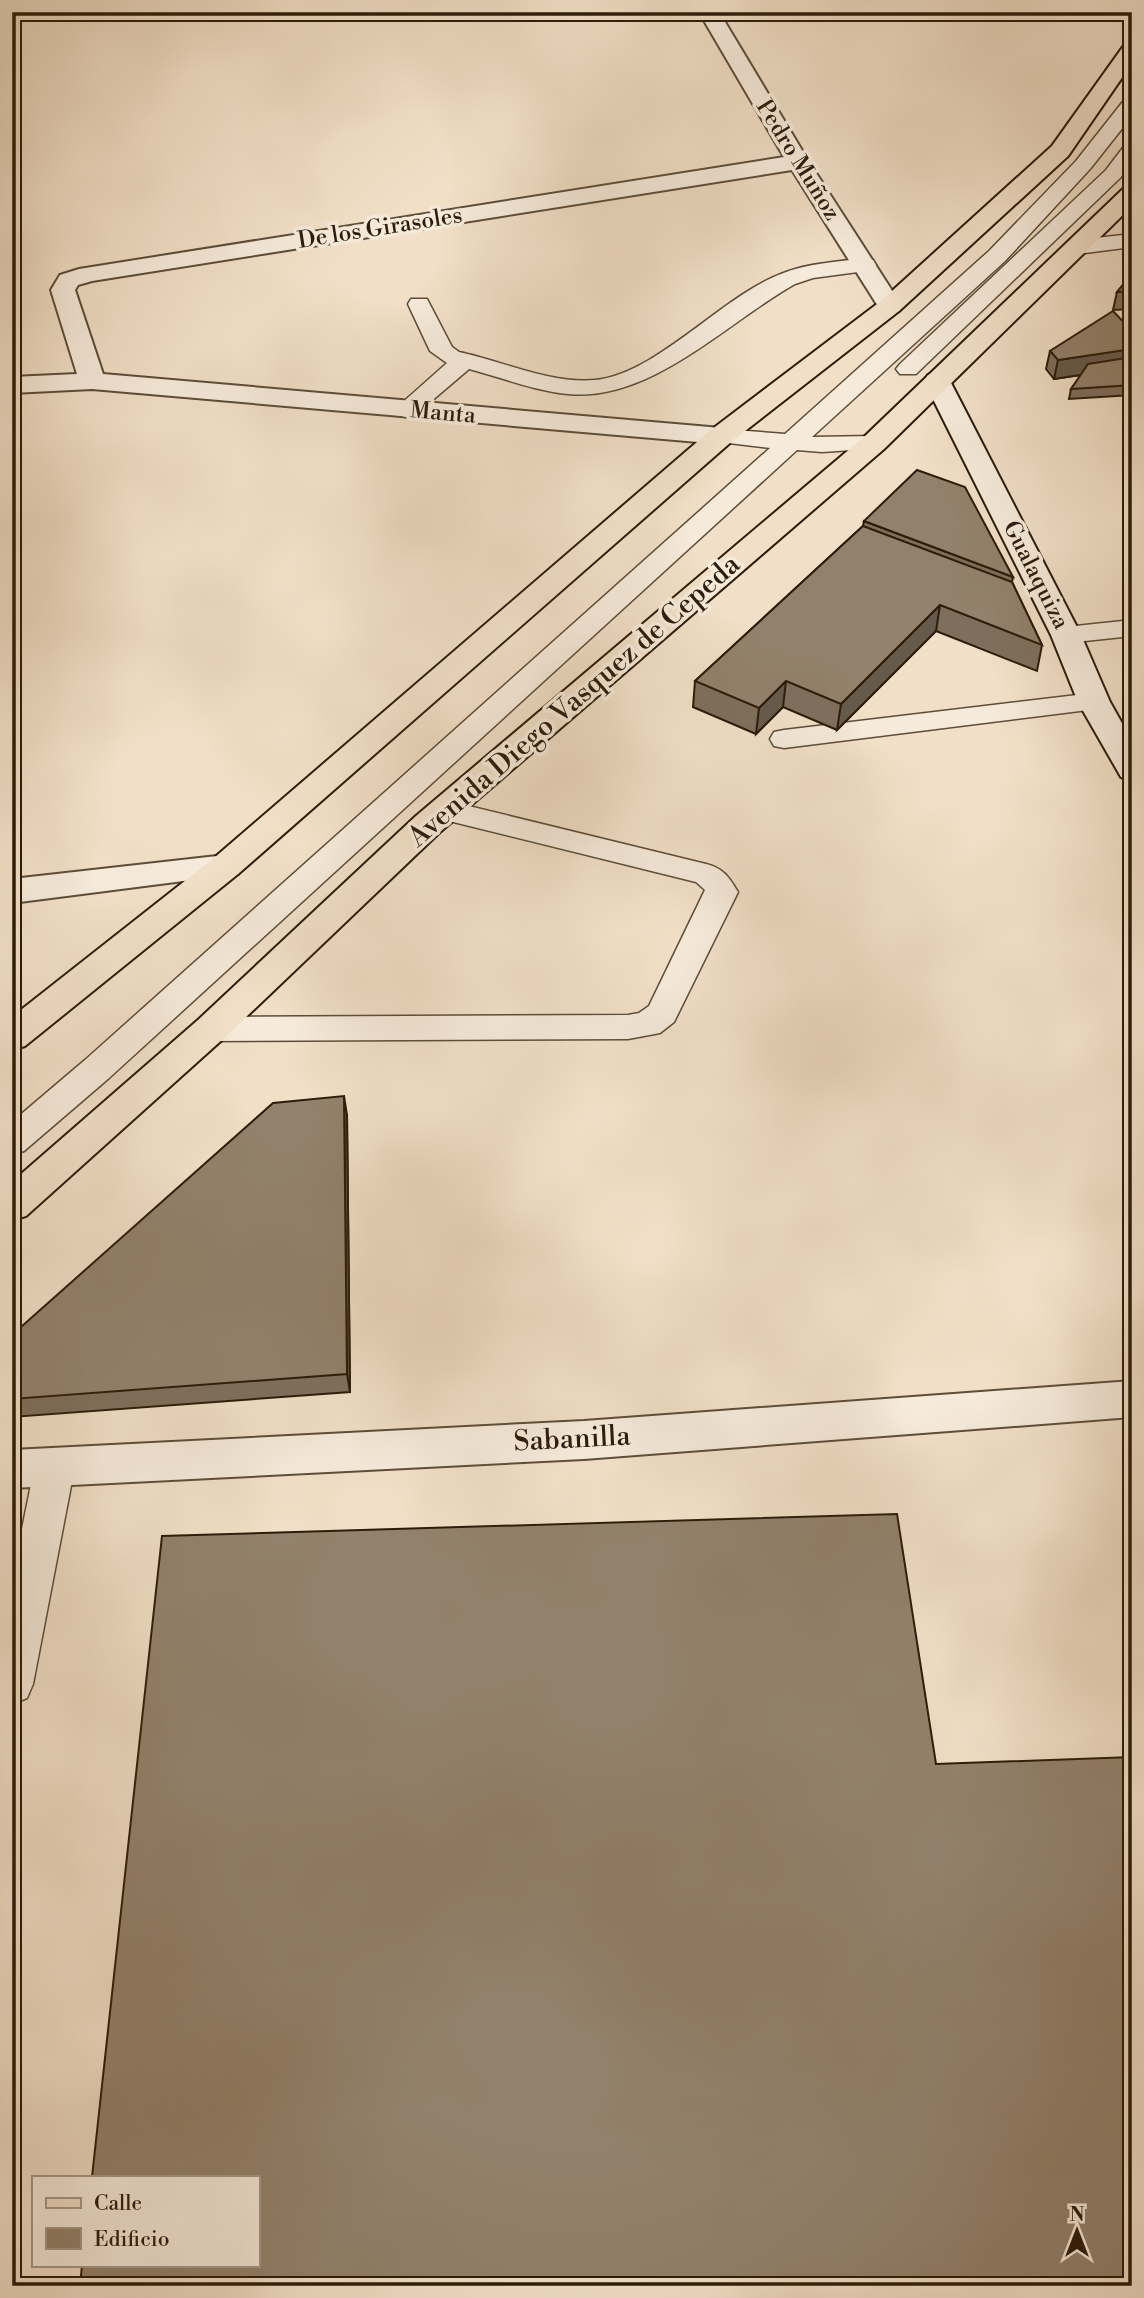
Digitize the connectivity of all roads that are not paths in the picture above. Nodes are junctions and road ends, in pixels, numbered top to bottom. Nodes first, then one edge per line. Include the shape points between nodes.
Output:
1 (709, 12) edge
2 (1132, 48) edge
3 (1132, 103) edge
4 (1132, 149) edge
5 (798, 162) junction
6 (1132, 193) edge
7 (1132, 240) edge
8 (1077, 247) junction
9 (865, 265) junction
10 (419, 304) dead end
11 (890, 306) junction
12 (465, 360) junction
13 (92, 381) junction
14 (937, 381) junction
15 (12, 385) edge
16 (406, 410) junction
17 (721, 436) junction
18 (790, 442) junction
19 (874, 443) junction
20 (821, 445) junction
21 (1132, 628) edge
22 (1066, 635) junction
23 (1094, 702) junction
24 (784, 739) dead end
25 (1132, 770) edge
26 (444, 810) junction
27 (226, 866) junction
28 (12, 891) edge
29 (211, 1029) junction
30 (12, 1037) edge
31 (12, 1142) edge
32 (12, 1157) edge
33 (12, 1205) edge
34 (1132, 1399) edge
35 (55, 1465) junction
36 (12, 1469) edge
37 (18, 1639) edge
38 (12, 1684) edge

1 - 5 street, Pedro Muñoz
2 - 11 main road via 1060,152
3 - 18 lane via 1083,165 997,256
4 - 20 lane via 1113,174 957,325
5 - 9 street, Pedro Muñoz
5 - 13 street, De los Girasoles via 88,274 69,280 63,290
6 - 8 main road, Avenida Diego Vasquez de Cepeda
7 - 8 lane
8 - 14 main road, Avenida Diego Vasquez de Cepeda
9 - 11 street, Pedro Muñoz
9 - 12 lane via 788,279 622,381 565,387
10 - 12 lane via 442,351
11 - 17 main road
12 - 16 lane
13 - 15 street, Manta
13 - 16 street, Manta
14 - 19 main road, Avenida Diego Vasquez de Cepeda
14 - 22 street, Gualaquiza
16 - 17 street, Manta
17 - 18 lane, Manta
17 - 27 main road
18 - 20 lane, Manta
18 - 31 lane
19 - 20 lane, Manta
19 - 26 main road, Avenida Diego Vasquez de Cepeda
20 - 32 lane
21 - 22 lane
22 - 23 street, Gualaquiza
23 - 24 lane
23 - 25 street, Gualaquiza
26 - 29 main road, Avenida Diego Vasquez de Cepeda
26 - 29 lane via 706,874 717,883 722,892 662,1014 648,1024 628,1027
27 - 28 street
27 - 30 main road
29 - 33 main road, Avenida Diego Vasquez de Cepeda
34 - 35 street, Sabanilla via 584,1440
35 - 36 street, Sabanilla
35 - 37 lane
37 - 38 lane

